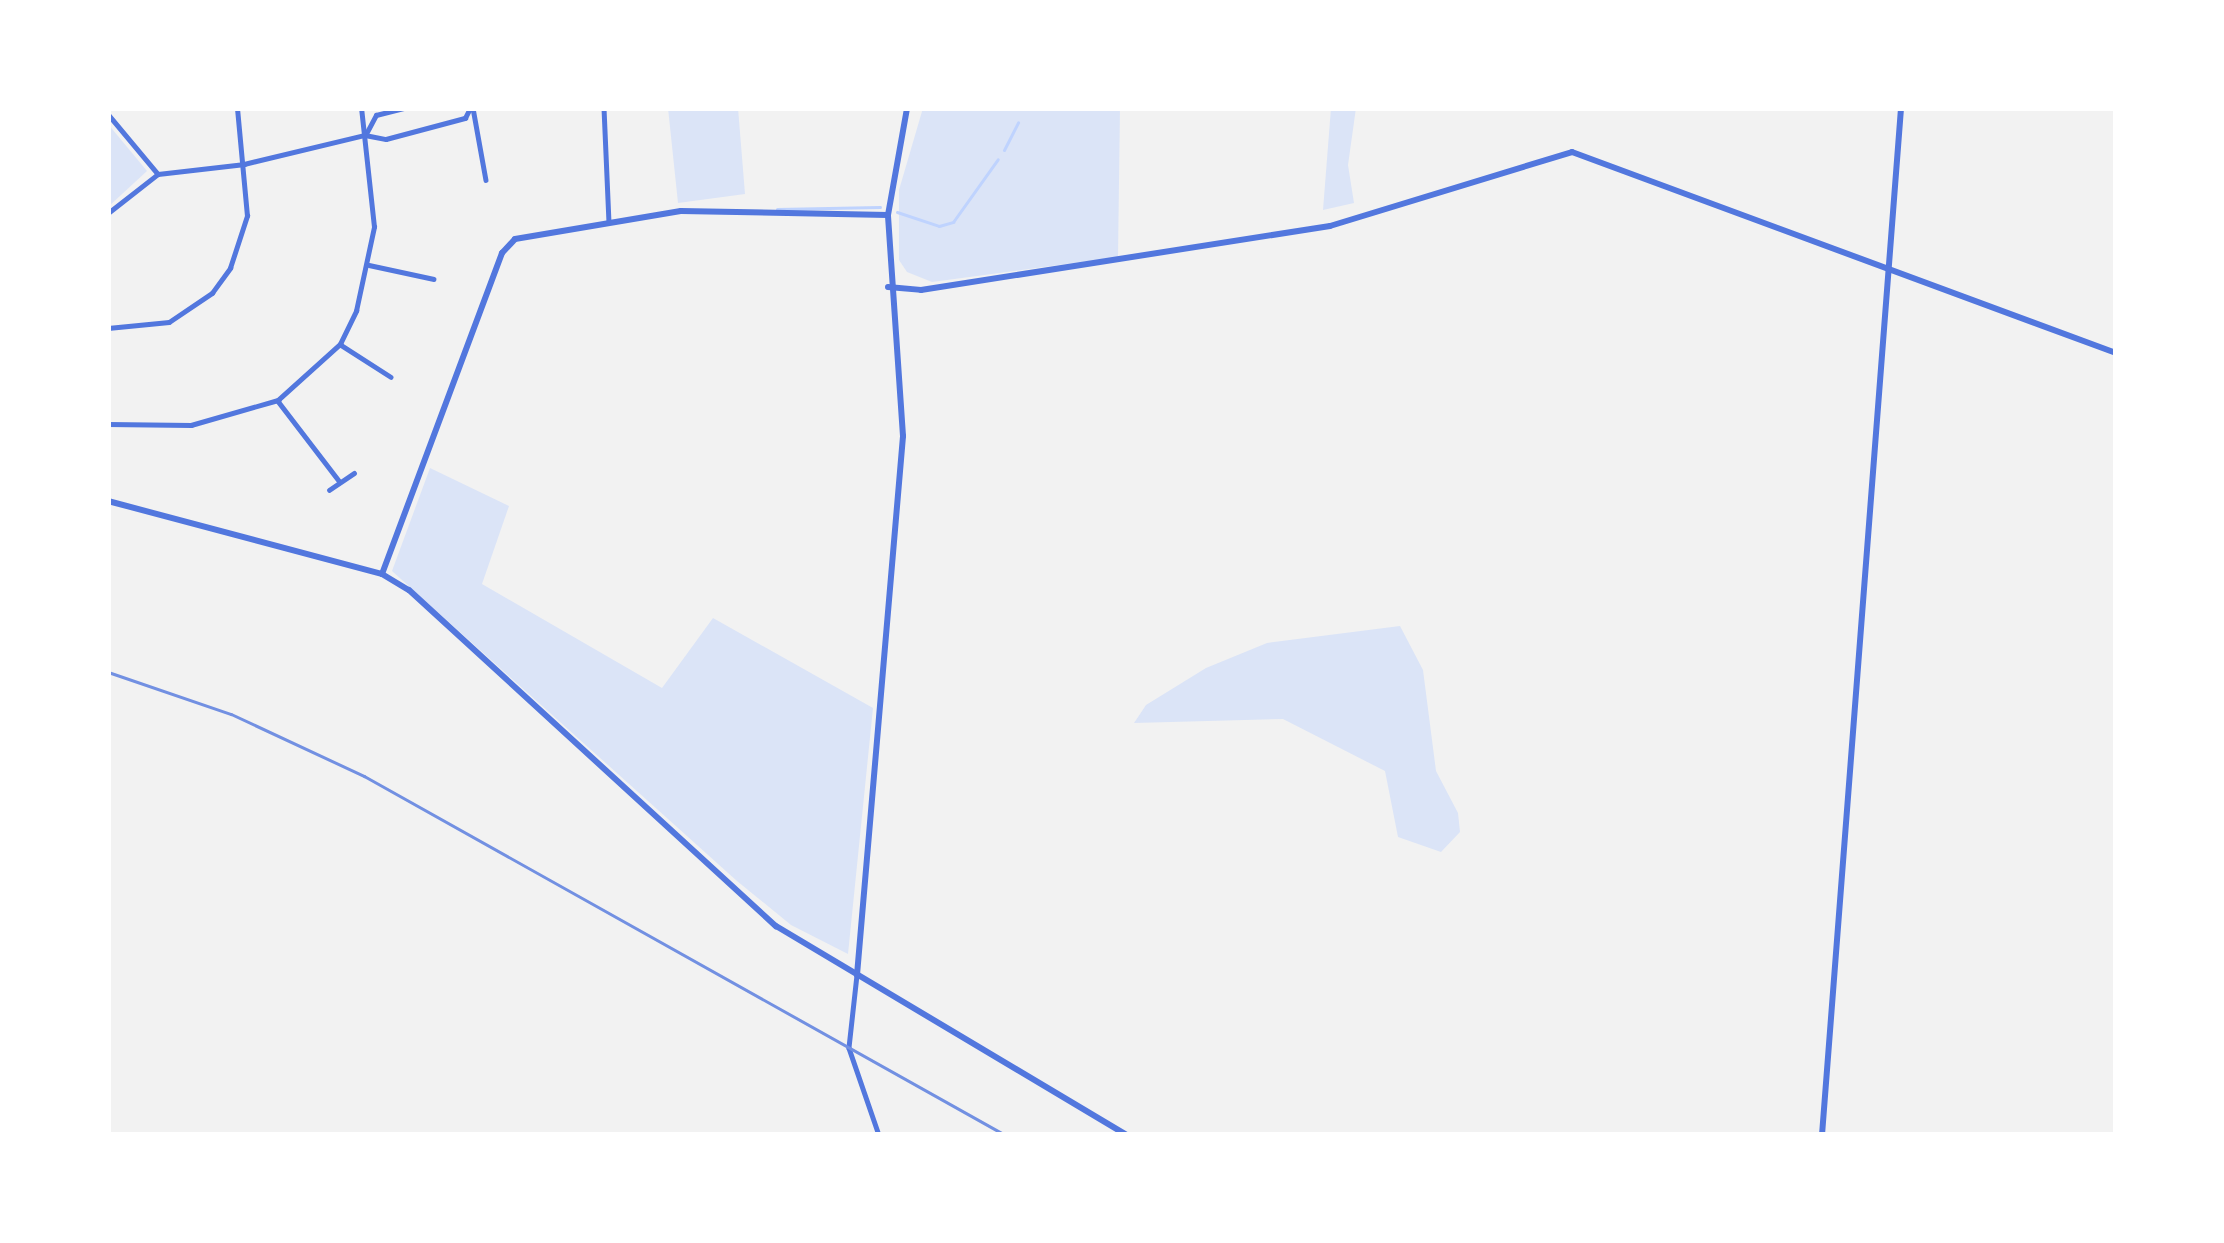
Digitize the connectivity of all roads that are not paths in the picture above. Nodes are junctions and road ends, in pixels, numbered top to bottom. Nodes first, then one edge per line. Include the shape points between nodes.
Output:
1 (237, 108) edge
2 (361, 108) edge
3 (404, 108) edge
4 (472, 108) edge
5 (604, 108) edge
6 (907, 108) edge
7 (1901, 108) edge
8 (109, 111) edge
9 (365, 135) junction
10 (244, 164) junction
11 (158, 173) junction
12 (486, 180) dead end
13 (108, 213) edge
14 (888, 215) junction
15 (610, 220) junction
16 (369, 265) junction
17 (1889, 268) junction
18 (434, 279) dead end
19 (888, 287) junction
20 (108, 328) edge
21 (340, 344) junction
22 (2116, 353) edge
23 (392, 377) dead end
24 (278, 400) junction
25 (108, 424) edge
26 (354, 473) dead end
27 (340, 482) junction
28 (329, 490) dead end
29 (108, 501) edge
30 (382, 574) junction
31 (857, 975) junction
32 (879, 1135) edge
33 (1126, 1135) edge
34 (1822, 1135) edge

1 - 10 street
2 - 9 street
3 - 9 street via 376,115
4 - 9 street via 465,118 386,139
4 - 12 street
5 - 15 street
6 - 14 street
7 - 17 street
8 - 11 street
9 - 10 street
9 - 16 street via 374,227
10 - 11 street
10 - 20 street via 239,245 212,293 169,322
11 - 13 street
14 - 15 street via 737,210
14 - 19 street
15 - 30 street via 530,231 502,253
16 - 18 street
16 - 21 street
17 - 19 street via 1572,152 1330,226 921,290
17 - 22 street
17 - 34 street
19 - 31 street via 903,436
21 - 23 street
21 - 24 street
24 - 25 street via 191,425
24 - 27 street
26 - 27 street
27 - 28 street
29 - 30 street
30 - 31 street via 437,614 776,926
31 - 32 street via 850,1048
31 - 33 street

